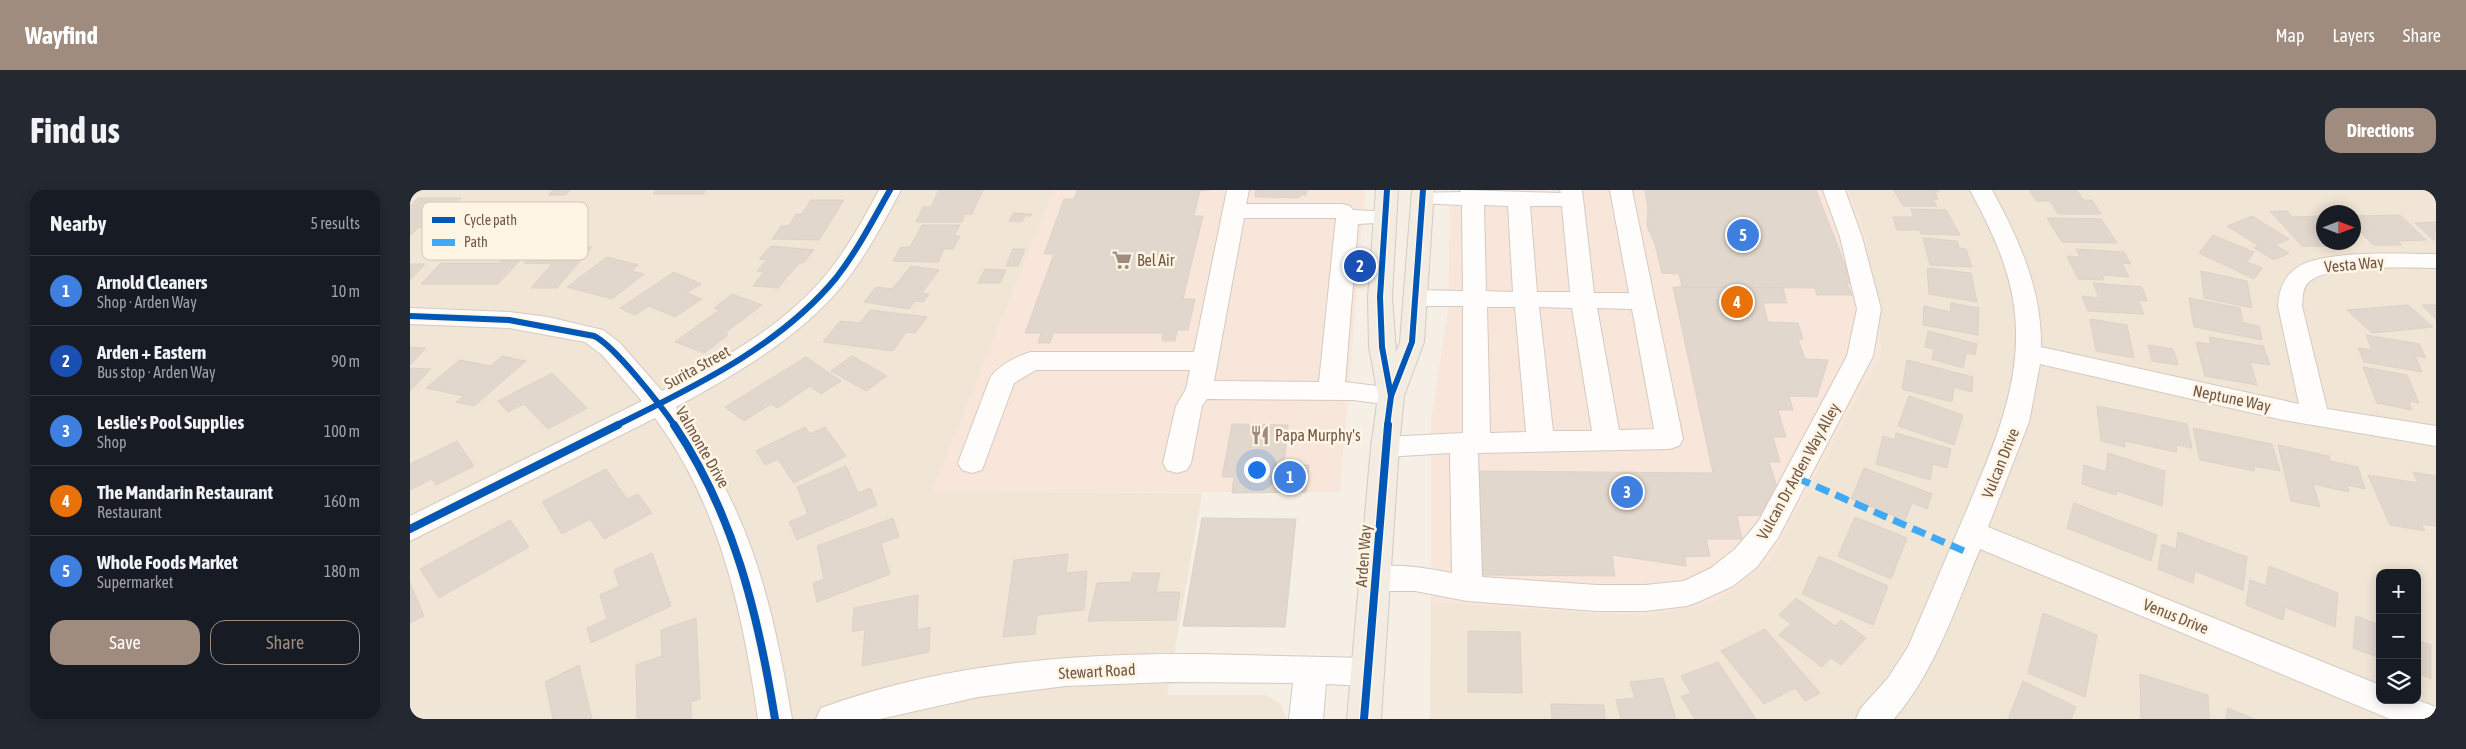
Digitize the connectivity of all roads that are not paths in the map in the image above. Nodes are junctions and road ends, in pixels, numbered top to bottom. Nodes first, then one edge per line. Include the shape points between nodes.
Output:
1 (890, 190) edge
2 (1387, 190) edge
3 (1621, 190) edge
4 (1834, 190) edge
5 (1981, 190) edge
6 (1422, 194) edge
7 (1472, 194) edge
8 (1572, 195) edge
9 (1518, 199) junction
10 (1236, 200) edge
11 (1344, 206) edge
12 (1385, 217) junction
13 (2436, 261) edge
14 (1415, 298) junction
15 (1476, 298) junction
16 (1526, 299) junction
17 (1583, 300) junction
18 (1642, 301) junction
19 (410, 316) edge
20 (2029, 353) junction
21 (1204, 360) junction
22 (1199, 390) junction
23 (1331, 390) junction
24 (1391, 396) junction
25 (660, 403) junction
26 (2315, 416) junction
27 (2436, 436) edge
28 (1607, 440) junction
29 (1541, 442) junction
30 (1471, 443) junction
31 (1385, 447) junction
32 (972, 463) dead end
33 (1177, 463) dead end
34 (410, 529) edge
35 (1972, 533) junction
36 (1376, 579) junction
37 (1466, 588) junction
38 (1311, 670) junction
39 (1367, 672) junction
40 (2376, 698) edge
41 (2390, 704) edge
42 (775, 719) edge
43 (832, 719) edge
44 (1306, 719) edge
45 (1364, 719) edge
46 (1873, 719) edge
47 (2426, 719) edge

1 - 25 street, Surita Street via 844,267 805,309 751,352
2 - 12 main road, Arden Way
3 - 18 street
4 - 37 street, Vulcan Dr Arden Way Alley via 1851,237 1869,309 1860,356 1768,530 1746,558 1722,577 1687,593 1670,595 1597,598
5 - 20 street, Vulcan Drive via 2016,262 2026,303
6 - 7 street
6 - 14 main road, Arden Way
7 - 9 street
7 - 15 street
8 - 9 street
8 - 17 street
9 - 16 street
10 - 11 street
10 - 21 street
11 - 12 street
11 - 23 street
12 - 24 main road, Arden Way via 1380,298 1382,347
13 - 26 street, Vesta Way via 2331,263 2310,270 2295,281 2290,306
14 - 15 street
14 - 24 main road, Arden Way via 1412,342
15 - 16 street
15 - 30 street
16 - 17 street
16 - 29 street
17 - 18 street
17 - 28 street
18 - 28 street via 1669,439
19 - 25 street, Valmonte Drive via 534,322 598,337
20 - 26 street, Neptune Way
20 - 35 street, Vulcan Drive via 2026,383 2014,429
21 - 22 street
21 - 32 street via 1031,361 1003,378
22 - 23 street
22 - 33 street via 1189,406
23 - 24 street
24 - 31 main road, Arden Way
25 - 34 street, Surita Street
25 - 42 street, Valmonte Drive via 712,485 738,547 754,599
26 - 27 street, Neptune Way
28 - 29 street
29 - 30 street
30 - 31 street
30 - 37 street
31 - 36 main road, Arden Way
35 - 40 street, Venus Drive
35 - 46 street, Vulcan Drive via 1921,654 1900,688
36 - 37 street, Vulcan Dr Arden Way Alley via 1415,579
36 - 39 main road, Arden Way
38 - 39 street, Stewart Road
38 - 43 street, Stewart Road via 1120,669 1066,672 982,682
38 - 44 street
39 - 45 main road, Arden Way
41 - 47 street, Venus Drive

